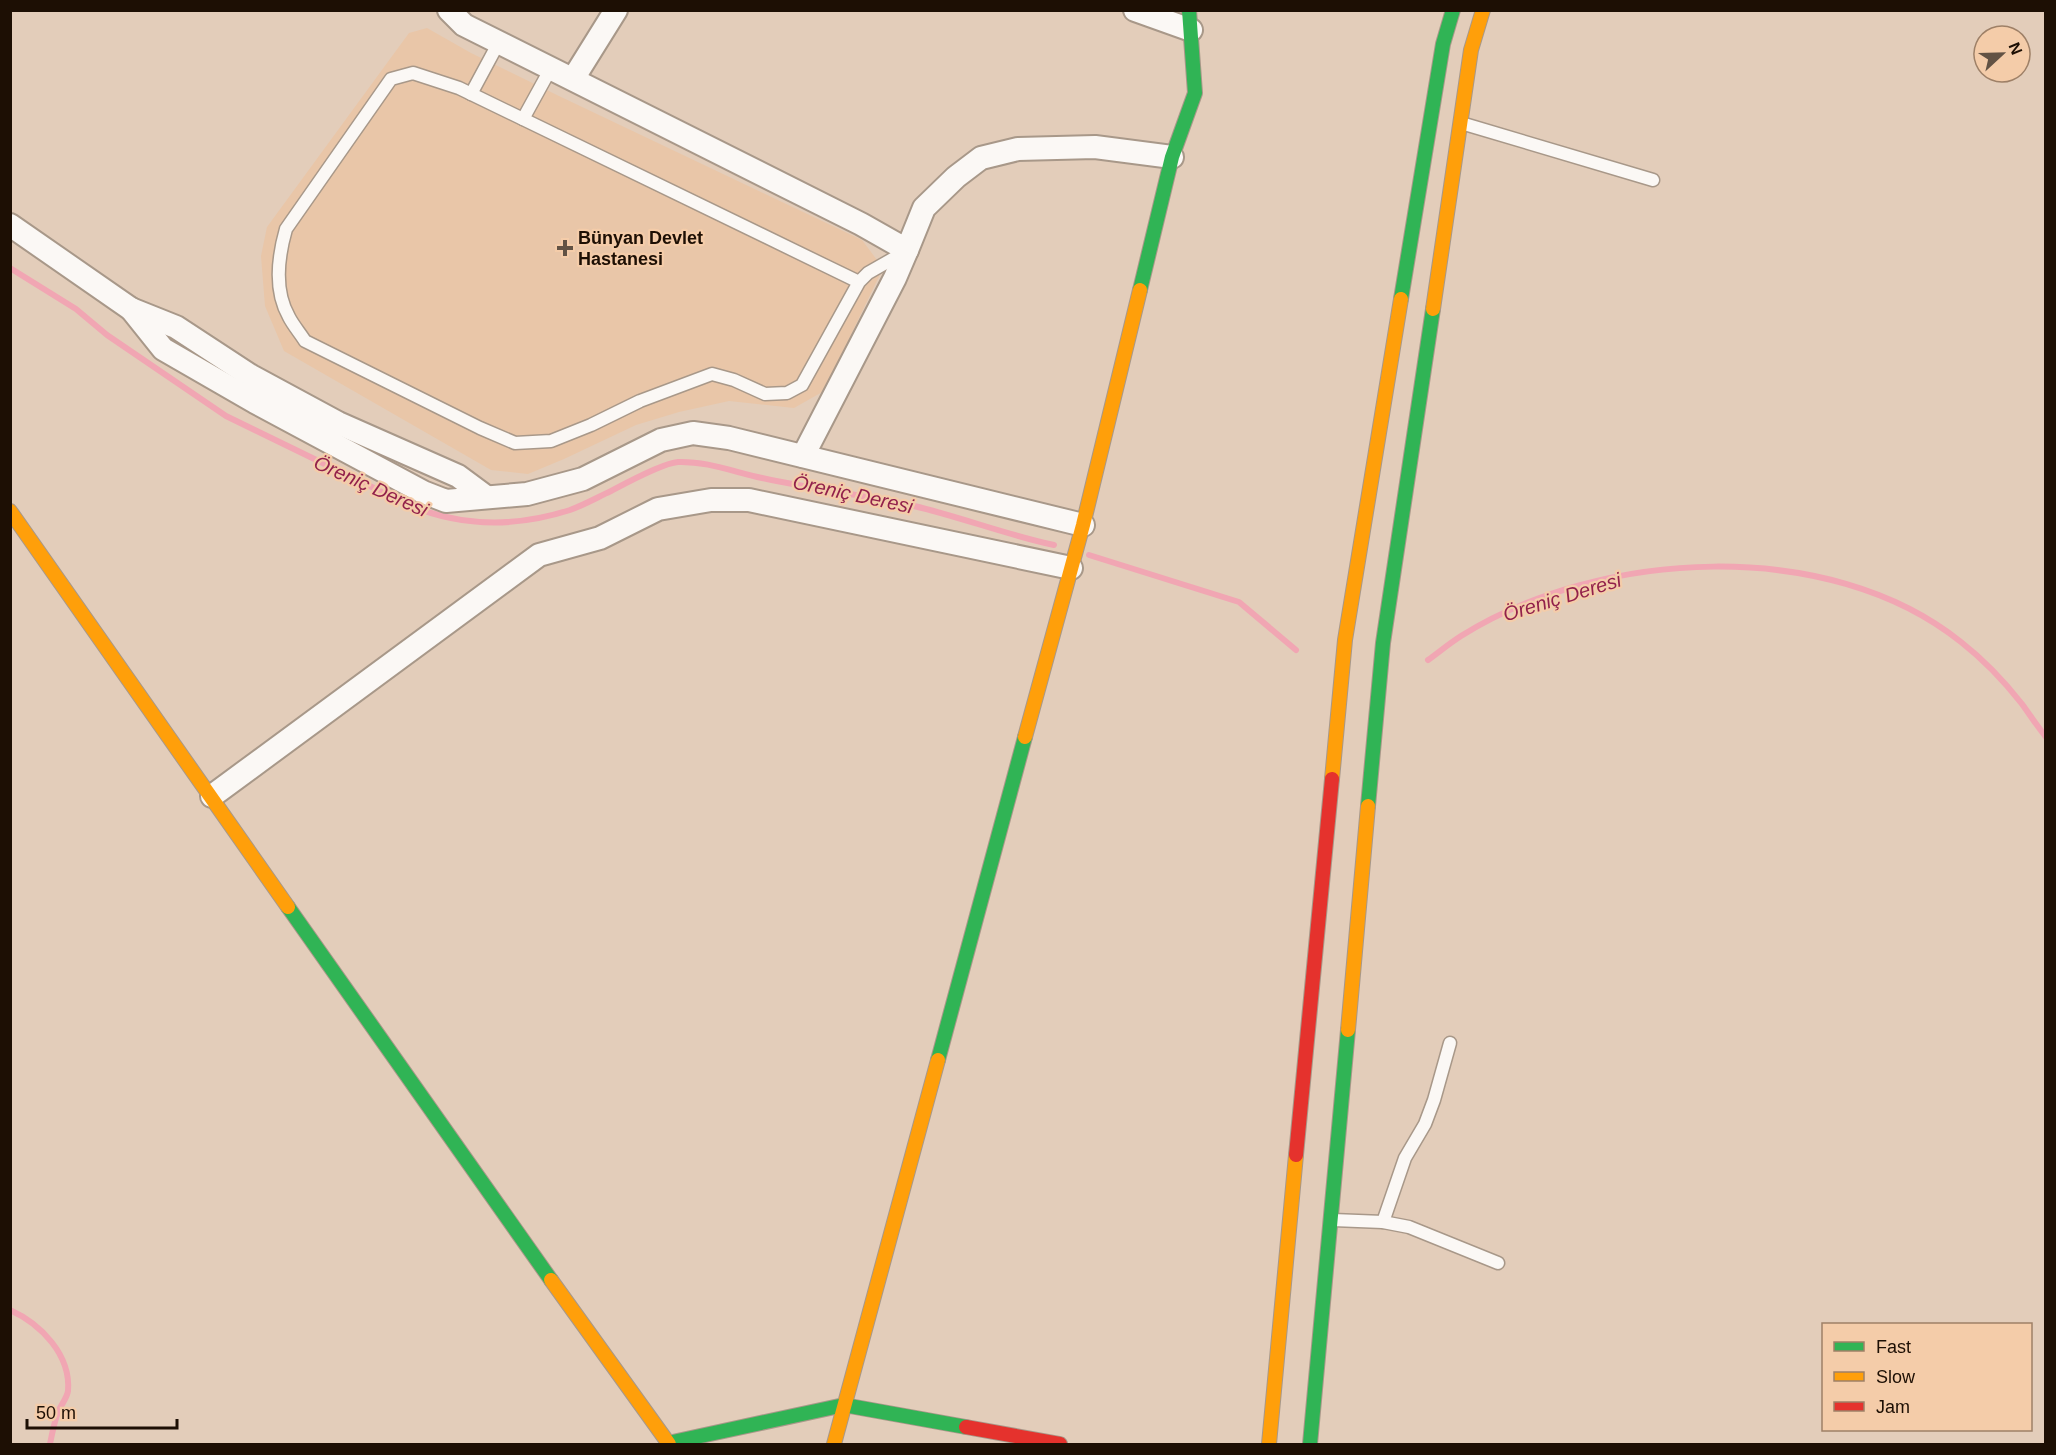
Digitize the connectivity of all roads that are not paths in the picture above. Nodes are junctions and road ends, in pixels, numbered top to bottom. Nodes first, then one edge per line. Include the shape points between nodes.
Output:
1 (449, 10) edge
2 (616, 10) edge
3 (1135, 10) edge
4 (1453, 10) edge
5 (1483, 10) edge
6 (1190, 20) edge
7 (499, 42) junction
8 (550, 68) junction
9 (573, 79) junction
10 (471, 94) junction
11 (523, 119) junction
12 (1460, 122) junction
13 (1172, 157) junction
14 (1653, 180) dead end
15 (10, 225) edge
16 (907, 250) junction
17 (859, 282) junction
18 (803, 456) junction
19 (10, 511) edge
20 (1083, 525) junction
21 (1071, 568) junction
22 (212, 796) junction
23 (1449, 1043) dead end
24 (1331, 1220) junction
25 (1383, 1222) junction
26 (1498, 1263) dead end
27 (844, 1405) junction
28 (669, 1444) edge
29 (834, 1444) edge
30 (1060, 1444) edge
31 (1269, 1444) edge
32 (1310, 1444) edge

1 - 7 street via 464,25
2 - 9 street
3 - 6 street
4 - 31 street via 1443,44 1345,640
5 - 12 street via 1471,50
6 - 13 street via 1195,93
7 - 8 street
7 - 10 lane
8 - 9 street
8 - 11 lane
9 - 16 street
10 - 11 lane
10 - 17 lane via 413,73 392,78 286,229 278,285 287,315 305,341 480,428 515,442 551,441 712,374 765,394 788,393 802,385
11 - 17 lane
12 - 14 lane
12 - 24 street via 1383,642
13 - 16 street via 1095,147 1018,149 981,158 924,208
13 - 20 street
15 - 18 street via 131,309 176,327 251,376 338,423 458,476 485,496 526,495 566,485 661,440 693,433
16 - 17 lane
16 - 18 street
18 - 20 street
19 - 22 street
20 - 21 street
21 - 22 street via 749,500 711,500 658,509 600,538 539,555
21 - 27 street
22 - 28 street
23 - 25 lane via 1428,1116 1405,1158
24 - 25 lane
24 - 32 street
25 - 26 lane via 1409,1227
27 - 28 street
27 - 29 street
27 - 30 street

